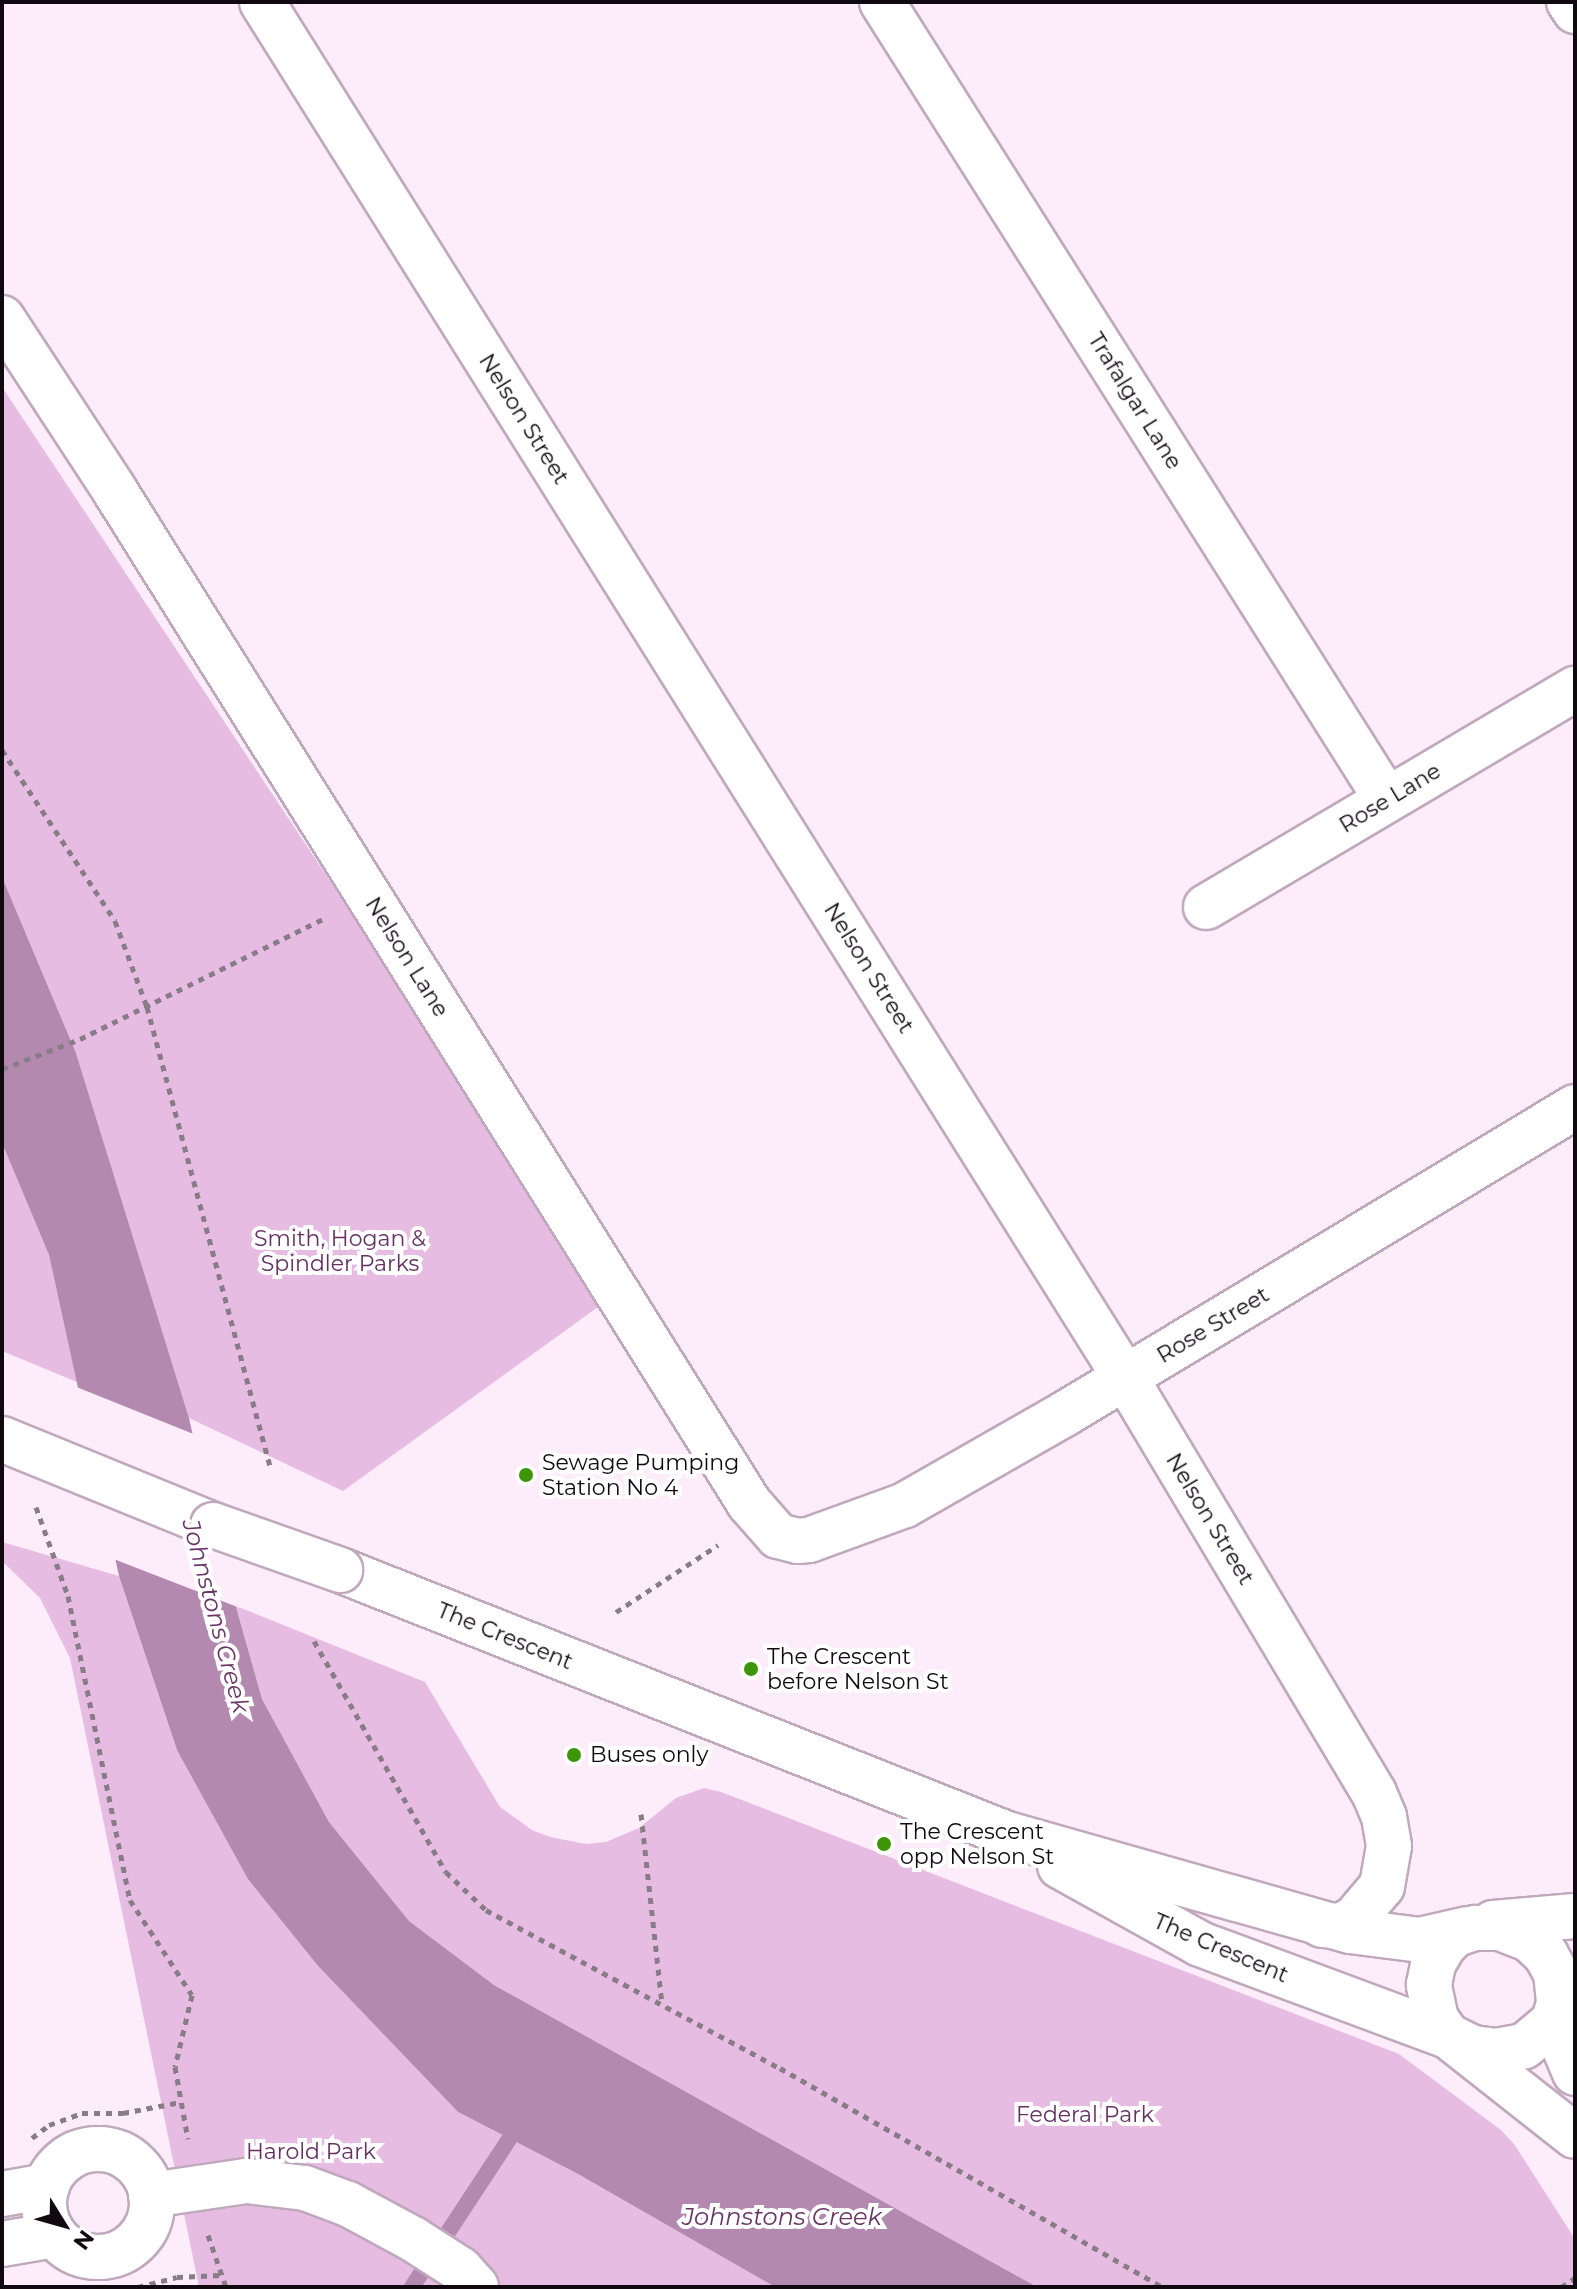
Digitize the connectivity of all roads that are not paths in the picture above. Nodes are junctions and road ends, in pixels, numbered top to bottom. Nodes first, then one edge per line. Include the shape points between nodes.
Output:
1 (262, 2) edge
2 (882, 2) edge
3 (1569, 2) edge
4 (1575, 11) edge
5 (2, 318) edge
6 (1575, 689) edge
7 (1387, 800) junction
8 (1206, 907) dead end
9 (1575, 1107) edge
10 (1125, 1377) junction
11 (8, 1442) edge
12 (843, 1528) joint
13 (1007, 1834) junction
14 (1575, 1916) edge
15 (1322, 1925) junction
16 (1471, 1928) junction
17 (1563, 2000) edge
18 (1451, 2038) junction
19 (1575, 2073) edge
20 (1575, 2136) edge
21 (47, 2186) junction
22 (2, 2194) edge
23 (151, 2195) junction
24 (54, 2235) junction
25 (2, 2244) edge
26 (468, 2278) edge

1 - 10 street, Nelson Street
2 - 7 street, Trafalgar Lane
3 - 4 street
5 - 12 street, Nelson Lane via 763,1524 778,1536 798,1541
6 - 7 street, Rose Lane
7 - 8 street, Rose Lane
9 - 10 street, Rose Street
10 - 12 street, Rose Street via 905,1505
10 - 15 street, Nelson Street via 1381,1807 1389,1846 1382,1886 1355,1918 1341,1926
11 - 13 street, The Crescent, bridge
13 - 15 street, The Crescent
13 - 18 street, The Crescent via 1200,1944
14 - 16 street, The Crescent
15 - 16 street, The Crescent via 1420,1940
16 - 17 street via 1500,1928 1541,1949 1556,1973
16 - 18 street via 1444,1945 1429,1976 1432,2008
17 - 18 street via 1541,2035 1512,2049 1484,2050
17 - 19 street via 1564,2047
18 - 20 street
21 - 22 street
21 - 23 street via 66,2159 86,2150 108,2149 137,2165
21 - 24 street via 44,2207
23 - 24 street via 146,2227 123,2250 91,2257
23 - 26 street via 246,2181 305,2188 413,2239
24 - 25 street

